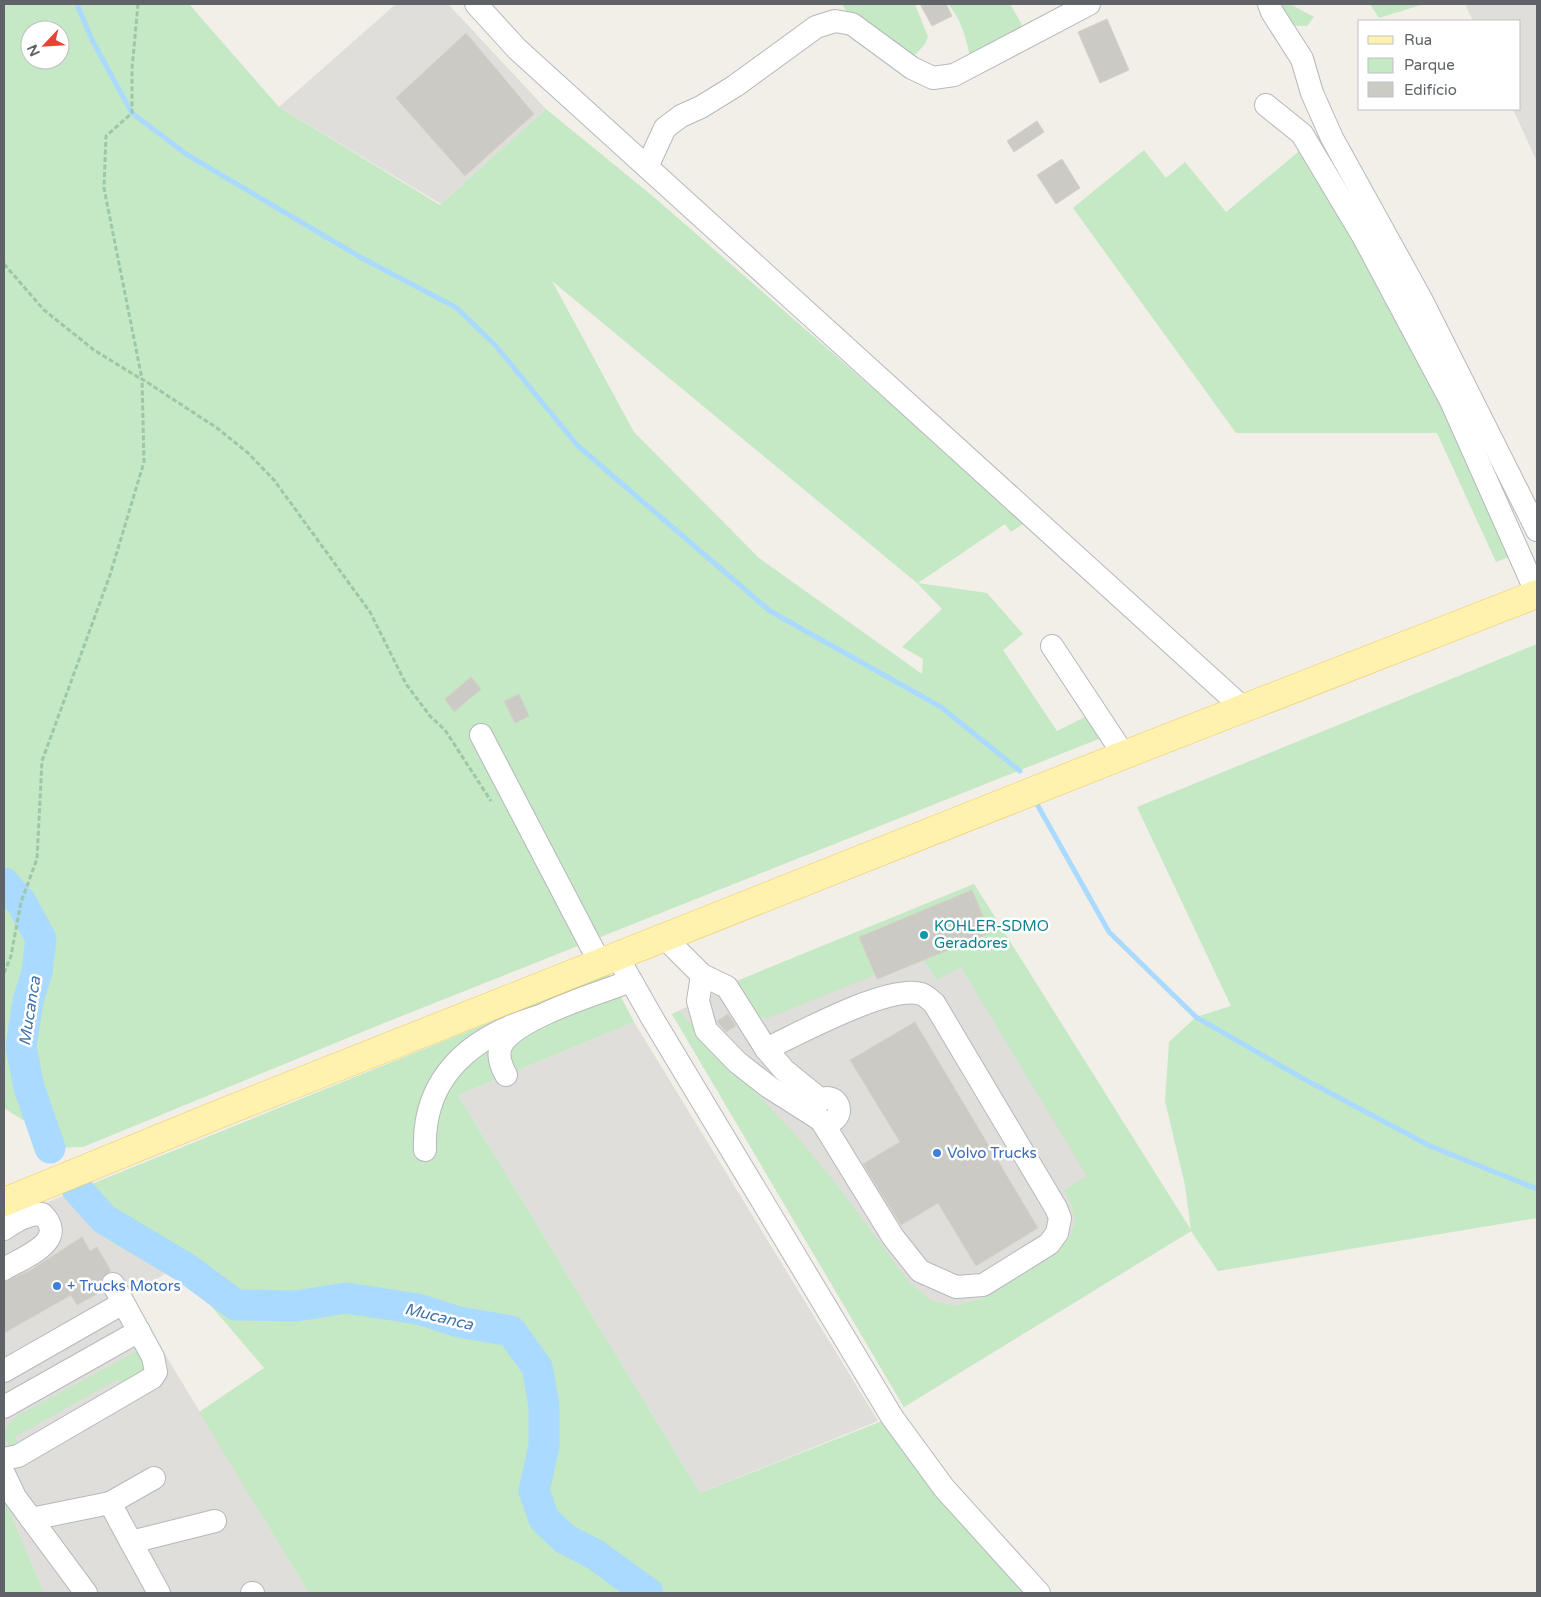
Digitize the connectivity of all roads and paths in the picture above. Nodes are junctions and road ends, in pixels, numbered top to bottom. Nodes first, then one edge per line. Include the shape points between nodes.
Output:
1 (138, 4) edge
2 (476, 4) edge
3 (829, 4) edge
4 (1089, 4) edge
5 (1269, 4) edge
6 (794, 41) junction
7 (1266, 105) dead end
8 (647, 167) junction
9 (4, 264) edge
10 (142, 379) junction
11 (1537, 530) edge
12 (1537, 594) edge
13 (1052, 646) dead end
14 (1243, 708) junction
15 (481, 735) dead end
16 (1124, 754) junction
17 (494, 805) dead end
18 (664, 937) junction
19 (609, 959) junction
20 (4, 973) edge
21 (702, 975) junction
22 (631, 981) junction
23 (536, 1017) junction
24 (766, 1049) junction
25 (506, 1075) dead end
26 (821, 1110) junction
27 (425, 1150) dead end
28 (4, 1202) edge
29 (4, 1229) edge
30 (4, 1268) edge
31 (139, 1331) junction
32 (4, 1371) edge
33 (4, 1408) edge
34 (4, 1459) edge
35 (4, 1474) edge
36 (154, 1478) dead end
37 (110, 1503) junction
38 (31, 1518) junction
39 (215, 1521) dead end
40 (131, 1542) junction
41 (86, 1593) edge
42 (159, 1593) edge
43 (1039, 1593) edge

1 - 10 path via 132,113 106,136 104,188
2 - 8 street via 517,49
3 - 6 street
4 - 6 street via 943,78 933,78 912,68 852,24 835,21 816,26
5 - 11 street via 1302,59 1312,93 1332,138 1421,299
6 - 8 street via 736,86 665,128
7 - 12 street via 1302,134 1363,236 1451,401
8 - 14 street
9 - 10 path via 44,310 94,350
10 - 17 path via 217,428 274,480 370,612 406,684 445,730
10 - 20 path via 144,462 110,575 42,761 37,859
12 - 14 main road
13 - 16 street
14 - 16 main road
15 - 19 street
16 - 18 main road
18 - 19 main road
18 - 21 street
19 - 22 street
19 - 28 main road
21 - 24 street via 727,987
21 - 26 street via 698,1001 706,1030 737,1062 769,1087
22 - 23 street
22 - 43 street via 892,1418 944,1488
23 - 25 street via 514,1030 501,1046 499,1064
23 - 27 street via 492,1035 453,1065 439,1084 431,1106 424,1128
24 - 26 street
24 - 26 street via 880,998 904,993 922,994 934,1003 1056,1208 1060,1218 1057,1233 1049,1244 983,1284 956,1287 920,1271 894,1237
29 - 30 street via 25,1216 42,1214 52,1230 43,1246
31 - 32 street via 118,1294
31 - 33 street
31 - 34 street via 156,1365 152,1378 18,1456
35 - 38 street via 15,1497
36 - 37 street
37 - 38 street
37 - 40 street
38 - 41 street
39 - 40 street
40 - 42 street

